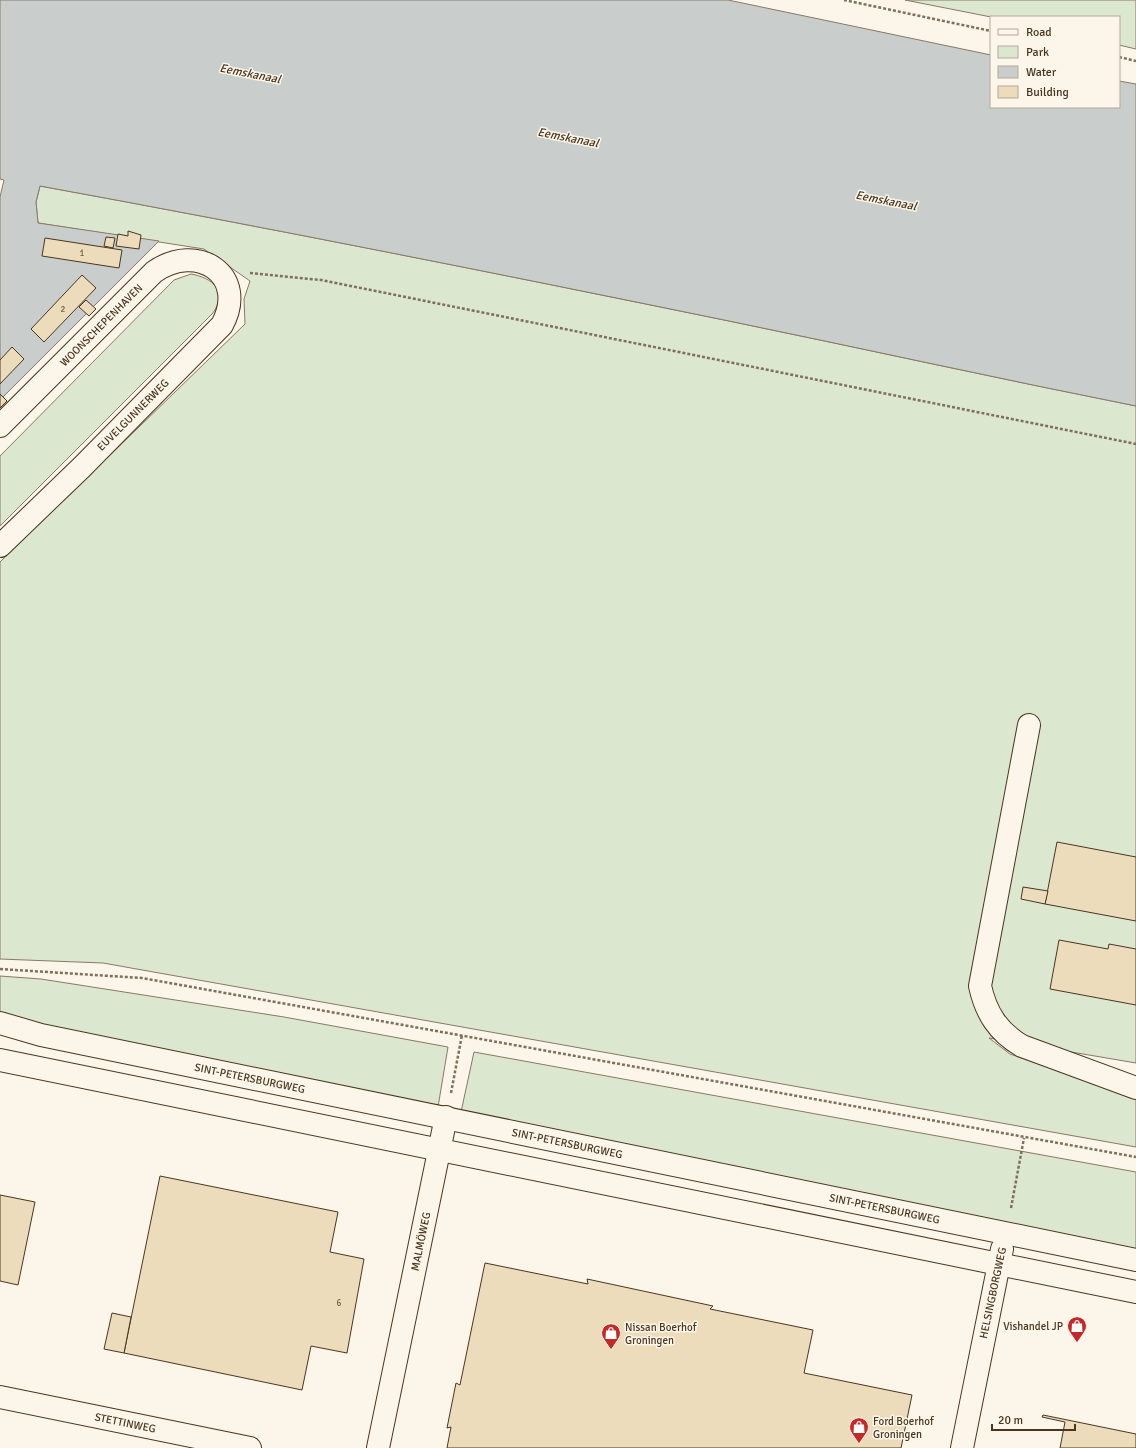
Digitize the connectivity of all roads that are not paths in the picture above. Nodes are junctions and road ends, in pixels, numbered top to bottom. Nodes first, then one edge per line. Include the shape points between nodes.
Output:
1 (217, 269) joint
2 (0, 426) edge
3 (0, 546) edge
4 (1030, 725) dead end
5 (0, 1023) edge
6 (0, 1060) edge
7 (1136, 1088) edge
8 (446, 1117) junction
9 (440, 1151) junction
10 (1006, 1233) junction
11 (1136, 1260) edge
12 (999, 1264) junction
13 (1136, 1292) edge
14 (0, 1396) edge
15 (250, 1448) edge
16 (378, 1448) edge
17 (962, 1448) edge

1 - 2 street, WOONSCHEPENHAVEN via 196,260 174,261 163,265
1 - 3 street, EUVELGUNNERWEG via 225,280 229,293 227,316 222,325
4 - 7 street via 980,986 983,998 992,1020 1022,1046
5 - 8 street, SINT-PETERSBURGWEG via 41,1035
6 - 9 street
8 - 9 street, MALMÖWEG
8 - 10 street, SINT-PETERSBURGWEG
9 - 12 street
9 - 16 street, MALMÖWEG
10 - 11 street, SINT-PETERSBURGWEG
10 - 12 street, HELSINGBORGWEG
12 - 13 street
12 - 17 street, HELSINGBORGWEG
14 - 15 street, STETTINWEG

